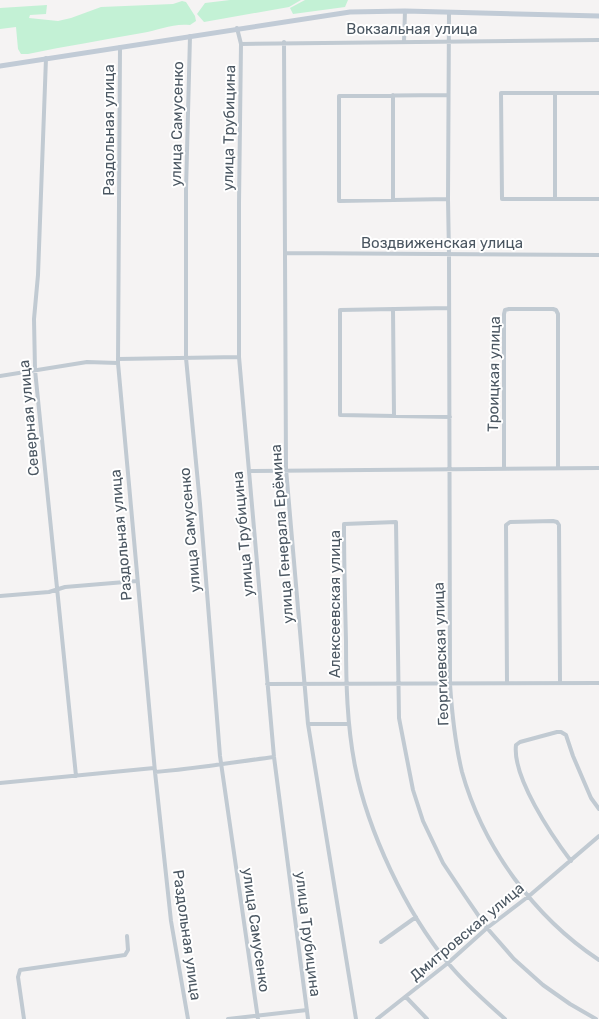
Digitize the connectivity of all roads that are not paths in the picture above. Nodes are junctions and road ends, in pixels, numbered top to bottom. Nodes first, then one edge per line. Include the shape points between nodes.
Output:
1 (405, 11) junction
2 (449, 12) junction
3 (599, 16) edge
4 (237, 28) junction
5 (190, 36) junction
6 (599, 40) edge
7 (284, 42) junction
8 (404, 42) junction
9 (449, 42) junction
10 (241, 44) junction
11 (120, 47) junction
12 (46, 58) junction
13 (0, 66) edge
14 (555, 92) junction
15 (599, 92) edge
16 (448, 95) junction
17 (393, 96) junction
18 (448, 199) junction
19 (555, 199) junction
20 (599, 199) edge
21 (393, 200) junction
22 (285, 253) junction
23 (449, 254) junction
24 (599, 254) edge
25 (449, 308) junction
26 (394, 310) junction
27 (239, 357) junction
28 (186, 358) junction
29 (118, 361) junction
30 (35, 370) junction
31 (0, 376) edge
32 (394, 416) junction
33 (450, 417) junction
34 (504, 468) junction
35 (558, 468) junction
36 (599, 468) edge
37 (286, 469) junction
38 (449, 469) junction
39 (249, 471) junction
40 (136, 581) junction
41 (56, 589) junction
42 (0, 596) edge
43 (507, 683) junction
44 (560, 683) junction
45 (599, 683) edge
46 (267, 684) junction
47 (346, 684) junction
48 (398, 684) junction
49 (450, 684) junction
50 (305, 685) junction
51 (308, 724) junction
52 (349, 724) junction
53 (274, 757) junction
54 (222, 764) junction
55 (154, 770) junction
56 (76, 776) junction
57 (0, 783) edge
58 (599, 809) edge
59 (599, 836) edge
60 (571, 861) junction
61 (529, 896) junction
62 (416, 918) junction
63 (487, 928) junction
64 (127, 936) dead end
65 (381, 942) dead end
66 (599, 960) edge
67 (448, 963) junction
68 (406, 997) junction
69 (307, 1010) junction
70 (258, 1017) edge
71 (24, 1019) edge
72 (188, 1019) edge
73 (228, 1019) edge
74 (308, 1019) edge
75 (356, 1019) edge
76 (377, 1019) edge
77 (427, 1019) edge
78 (505, 1019) edge
79 (596, 1019) edge

1 - 2 main road, Вокзальная улица
1 - 4 main road, Вокзальная улица via 350,12
1 - 8 street
2 - 3 main road, Вокзальная улица
2 - 9 street, Георгиевская улица
4 - 5 main road, Вокзальная улица
4 - 10 street
5 - 11 main road, Вокзальная улица
5 - 28 street, улица Самусенко
6 - 9 street, Вокзальная улица
7 - 8 street, Вокзальная улица
7 - 10 street, Вокзальная улица
7 - 22 street, улица Генерала Ерёмина
8 - 9 street, Вокзальная улица
9 - 16 street, Георгиевская улица
10 - 27 street, улица Трубицина
11 - 12 main road, Вокзальная улица
11 - 29 street, Раздольная улица
12 - 13 main road, Вокзальная улица
12 - 30 street, Северная улица via 34,319
14 - 15 street
14 - 19 street
14 - 19 street via 501,92 502,199
16 - 17 street
16 - 18 street, Георгиевская улица
17 - 21 street
17 - 21 street via 338,96 339,201
18 - 21 street
18 - 23 street, Георгиевская улица
19 - 20 street
22 - 23 street, Воздвиженская улица
22 - 37 street, улица Генерала Ерёмина
23 - 24 street, Воздвиженская улица
23 - 25 street, Георгиевская улица
25 - 26 street
25 - 33 street, Георгиевская улица
26 - 32 street
26 - 32 street via 340,310 340,415
27 - 28 street
27 - 39 street, улица Трубицина
28 - 29 street
28 - 54 street, улица Самусенко
29 - 30 street
29 - 40 street, Раздольная улица
30 - 31 street
30 - 41 street, Северная улица
32 - 33 street
33 - 38 street, Георгиевская улица
34 - 35 street
34 - 35 street, Троицкая улица via 505,310 553,309 558,314
34 - 38 street
35 - 36 street
37 - 38 street
37 - 39 street
37 - 50 street, улица Генерала Ерёмина
38 - 49 street, Георгиевская улица
39 - 46 street, улица Трубицина
40 - 41 street
40 - 55 street, Раздольная улица
41 - 42 street
41 - 56 street, Северная улица
43 - 44 street, Алексеевская улица
43 - 44 street via 506,525 510,522 557,522
43 - 49 street, Алексеевская улица
44 - 45 street, Алексеевская улица
46 - 50 street, Алексеевская улица
46 - 53 street, улица Трубицина
47 - 48 street, Алексеевская улица
47 - 48 street, Алексеевская улица via 344,524 396,522
47 - 50 street, Алексеевская улица
47 - 52 street
48 - 49 street, Алексеевская улица
48 - 63 street via 405,758 422,821 443,863
49 - 61 street, Георгиевская улица via 459,755 473,802 496,850
50 - 51 street, улица Генерала Ерёмина
51 - 52 street
51 - 75 street, улица Генерала Ерёмина
52 - 62 street via 355,766 369,820 387,864
53 - 54 street
53 - 69 street, улица Трубицина
54 - 55 street via 184,770
54 - 70 street, улица Самусенко
55 - 56 street
55 - 72 street, Раздольная улица via 171,921
56 - 57 street
58 - 60 street via 572,756 566,735 557,732 516,745 523,780 535,807
59 - 60 street, Дмитровская улица
60 - 61 street, Дмитровская улица
61 - 63 street, Дмитровская улица
61 - 66 street, Георгиевская улица via 575,944
62 - 65 street
62 - 67 street
63 - 67 street, Дмитровская улица
63 - 79 street via 543,985
64 - 71 street via 125,955 20,970 18,978
67 - 68 street, Дмитровская улица
67 - 78 street
68 - 76 street, Дмитровская улица
68 - 77 street
69 - 70 street
69 - 74 street, улица Трубицина
70 - 73 street

